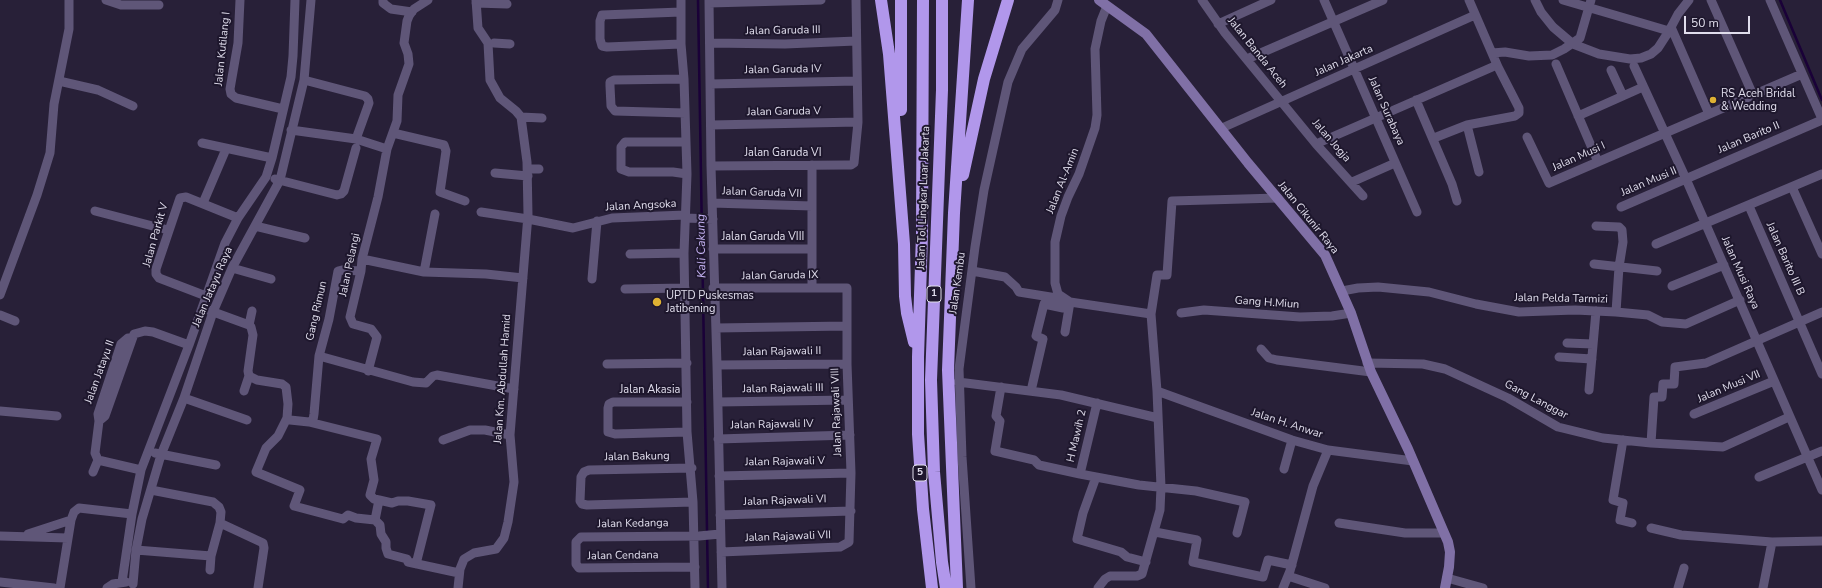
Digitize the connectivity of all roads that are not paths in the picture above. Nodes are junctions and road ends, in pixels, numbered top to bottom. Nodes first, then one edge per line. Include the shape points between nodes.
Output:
1 (69, 0) edge
2 (106, 0) edge
3 (240, 0) edge
4 (295, 0) edge
5 (311, 0) edge
6 (383, 0) edge
7 (428, 0) edge
8 (682, 0) edge
9 (821, 0) edge
10 (856, 0) edge
11 (881, 0) edge
12 (901, 0) edge
13 (922, 0) edge
14 (942, 0) edge
15 (968, 0) edge
16 (1008, 0) edge
17 (1058, 0) edge
18 (1202, 0) edge
19 (1271, 0) edge
20 (1324, 0) edge
21 (1383, 0) edge
22 (1469, 0) edge
23 (1535, 0) edge
24 (1562, 0) edge
25 (1689, 0) edge
26 (1711, 0) edge
27 (1770, 0) edge
28 (476, 2) edge
29 (709, 2) edge
30 (1372, 2) edge
31 (1103, 3) edge
32 (508, 4) dead end
33 (1590, 4) edge
34 (159, 5) dead end
35 (412, 12) junction
36 (681, 12) junction
37 (1476, 15) junction
38 (1334, 22) junction
39 (1218, 24) junction
40 (1670, 29) junction
41 (856, 41) junction
42 (494, 43) dead end
43 (710, 43) junction
44 (510, 44) dead end
45 (681, 44) junction
46 (1573, 44) junction
47 (1492, 53) junction
48 (1247, 60) junction
49 (1556, 64) dead end
50 (1497, 65) junction
51 (1634, 66) dead end
52 (1355, 70) junction
53 (1610, 70) dead end
54 (1802, 74) junction
55 (684, 79) junction
56 (304, 80) junction
57 (59, 81) junction
58 (857, 81) junction
59 (710, 84) junction
60 (1643, 87) junction
61 (1753, 95) junction
62 (1622, 96) junction
63 (1416, 100) junction
64 (1282, 101) junction
65 (133, 106) dead end
66 (283, 110) junction
67 (685, 113) junction
68 (1708, 114) junction
69 (1578, 116) junction
70 (521, 117) junction
71 (542, 118) dead end
72 (1376, 118) junction
73 (1822, 119) edge
74 (858, 122) junction
75 (711, 125) junction
76 (1467, 125) junction
77 (1222, 128) junction
78 (291, 130) junction
79 (393, 133) junction
80 (1664, 133) junction
81 (1527, 137) dead end
82 (1434, 138) junction
83 (686, 142) junction
84 (202, 143) dead end
85 (356, 144) junction
86 (1316, 144) junction
87 (387, 148) junction
88 (226, 149) junction
89 (272, 158) junction
90 (1396, 162) junction
91 (1598, 162) junction
92 (812, 165) junction
93 (711, 166) junction
94 (898, 167) junction
95 (539, 169) dead end
96 (528, 172) junction
97 (1479, 172) dead end
98 (496, 173) dead end
99 (687, 174) junction
100 (1822, 174) edge
101 (266, 177) junction
102 (1686, 179) junction
103 (280, 180) junction
104 (1352, 182) junction
105 (1792, 187) junction
106 (1363, 196) dead end
107 (1278, 198) junction
108 (465, 201) dead end
109 (1457, 201) dead end
110 (203, 203) junction
111 (712, 203) junction
112 (812, 206) junction
113 (1749, 206) junction
114 (1622, 207) dead end
115 (95, 211) dead end
116 (481, 212) dead end
117 (1417, 212) dead end
118 (954, 213) junction
119 (435, 214) dead end
120 (528, 217) junction
121 (238, 218) junction
122 (688, 218) junction
123 (709, 219) junction
124 (597, 221) junction
125 (1706, 224) junction
126 (255, 226) junction
127 (1596, 226) dead end
128 (168, 230) junction
129 (306, 238) dead end
130 (1656, 244) dead end
131 (714, 248) junction
132 (812, 249) junction
133 (684, 253) junction
134 (630, 254) dead end
135 (1822, 254) edge
136 (362, 259) junction
137 (1594, 264) dead end
138 (1724, 265) junction
139 (1619, 267) junction
140 (232, 268) junction
141 (1657, 271) dead end
142 (361, 272) junction
143 (424, 272) junction
144 (972, 272) junction
145 (522, 278) junction
146 (271, 279) dead end
147 (592, 279) dead end
148 (1672, 286) dead end
149 (812, 287) junction
150 (846, 287) joint
151 (685, 288) junction
152 (714, 288) junction
153 (624, 289) dead end
154 (1342, 291) junction
155 (0, 294) edge
156 (206, 296) junction
157 (1066, 300) junction
158 (1740, 300) junction
159 (201, 308) junction
160 (252, 311) dead end
161 (1596, 311) junction
162 (213, 312) junction
163 (1616, 312) junction
164 (1822, 312) edge
165 (1181, 313) dead end
166 (1351, 313) junction
167 (1152, 314) junction
168 (0, 315) edge
169 (15, 321) dead end
170 (1800, 322) junction
171 (249, 325) junction
172 (846, 326) junction
173 (716, 328) junction
174 (1065, 332) dead end
175 (1757, 340) junction
176 (1567, 343) dead end
177 (1593, 344) junction
178 (189, 345) junction
179 (1261, 348) dead end
180 (319, 356) junction
181 (918, 357) junction
182 (1559, 357) dead end
183 (1592, 359) junction
184 (686, 363) junction
185 (1820, 363) edge
186 (606, 364) dead end
187 (847, 364) junction
188 (717, 365) junction
189 (1369, 368) junction
190 (368, 371) junction
191 (1822, 374) edge
192 (249, 376) junction
193 (1774, 381) junction
194 (958, 382) junction
195 (1001, 387) junction
196 (514, 389) junction
197 (1589, 390) dead end
198 (244, 391) dead end
199 (1031, 391) junction
200 (1157, 391) junction
201 (184, 398) junction
202 (848, 400) junction
203 (687, 402) junction
204 (718, 402) junction
205 (1097, 404) junction
206 (0, 411) edge
207 (1694, 414) dead end
208 (57, 416) dead end
209 (1789, 417) junction
210 (287, 418) junction
211 (1158, 418) junction
212 (247, 420) dead end
213 (309, 422) junction
214 (687, 432) junction
215 (510, 435) junction
216 (850, 436) junction
217 (718, 439) junction
218 (443, 440) dead end
219 (1292, 440) junction
220 (1623, 440) junction
221 (1651, 443) junction
222 (1328, 450) junction
223 (148, 451) junction
224 (1822, 451) edge
225 (161, 455) junction
226 (1806, 457) junction
227 (98, 460) junction
228 (1414, 461) junction
229 (216, 465) dead end
230 (692, 468) junction
231 (1284, 469) dead end
232 (141, 470) junction
233 (93, 472) dead end
234 (851, 473) junction
235 (1080, 474) junction
236 (720, 476) junction
237 (1096, 477) junction
238 (1759, 477) dead end
239 (1161, 487) junction
240 (150, 490) junction
241 (1822, 490) edge
242 (379, 500) junction
243 (690, 502) junction
244 (850, 511) junction
245 (132, 514) junction
246 (720, 516) junction
247 (71, 520) junction
248 (375, 520) junction
249 (220, 523) junction
250 (1339, 523) dead end
251 (1632, 523) dead end
252 (1651, 528) dead end
253 (1154, 532) junction
254 (1237, 533) dead end
255 (1444, 533) junction
256 (717, 535) junction
257 (0, 536) edge
258 (22, 536) junction
259 (696, 536) junction
260 (850, 536) joint
261 (68, 538) junction
262 (1822, 538) edge
263 (576, 542) joint
264 (1772, 542) junction
265 (136, 550) junction
266 (721, 552) junction
267 (211, 556) junction
268 (1146, 562) junction
269 (416, 564) junction
270 (1292, 565) junction
271 (695, 567) junction
272 (1684, 568) dead end
273 (210, 570) dead end
274 (459, 573) junction
275 (1288, 576) junction
276 (0, 582) edge
277 (122, 582) junction
278 (1446, 583) edge
279 (136, 586) edge
280 (1680, 587) edge
281 (54, 588) edge
282 (60, 588) edge
283 (107, 588) edge
284 (258, 588) edge
285 (458, 588) edge
286 (695, 588) edge
287 (722, 588) edge
288 (932, 588) edge
289 (946, 588) edge
290 (957, 588) edge
291 (971, 588) edge
292 (1098, 588) edge
293 (1283, 588) edge
294 (1325, 588) edge
295 (1483, 588) edge
296 (1763, 588) edge

1 - 57 street via 69,29
2 - 34 street via 120,5
3 - 66 street, Jalan Kutilang I via 238,43 231,94 236,98
4 - 66 street, Jalan Jatayu Raya via 294,56
5 - 56 street, Jalan Jatayu Raya
6 - 35 street via 391,9
7 - 35 street
8 - 36 street
9 - 29 street
10 - 41 street
11 - 94 highway via 889,54
12 - 94 highway via 901,129
13 - 181 highway, Jalan Tol Lingkar Luar Jakarta / 1 via 922,234
14 - 289 highway, Jalan Tol Lingkar Luar Jakarta / 1 via 942,90 931,380 934,472
15 - 118 highway
16 - 118 highway via 984,79
17 - 144 street, Jalan Kembu via 1055,10 1022,49 1008,82 984,190
18 - 39 street, Jalan Banda Aceh
19 - 39 street
20 - 38 street, Jalan Surabaya
21 - 30 street
22 - 37 street
23 - 46 street via 1553,27
24 - 33 street
25 - 40 street
26 - 61 street
27 - 54 street
28 - 32 street
28 - 70 street via 478,28 488,43 490,80 500,98
29 - 43 street
30 - 38 street
31 - 77 street, Jalan Cikunir Raya via 1146,34
31 - 157 street, Jalan Al-Amin via 1095,48 1095,128 1061,216 1055,242 1058,294
33 - 40 street
33 - 46 street via 1580,38
35 - 79 street, Jalan Pelangi via 407,21 404,43 409,64 399,90 397,121
36 - 45 street
36 - 45 street via 602,15 600,21 602,46
37 - 47 street
37 - 52 street, Jalan Jakarta
38 - 48 street
38 - 52 street, Jalan Surabaya
39 - 48 street, Jalan Banda Aceh
40 - 46 street via 1658,48 1641,58 1630,59 1598,54
40 - 68 street
41 - 43 street, Jalan Garuda III via 785,44
41 - 58 street
42 - 44 street
43 - 59 street
45 - 55 street
46 - 47 street via 1552,55
47 - 50 street
48 - 64 street, Jalan Banda Aceh
49 - 69 street
50 - 63 street
50 - 76 street via 1519,113 1515,116
51 - 60 street, Jalan Musi Raya
52 - 64 street, Jalan Jakarta
52 - 72 street, Jalan Surabaya
53 - 62 street
54 - 61 street, Jalan Musi I
54 - 73 street
55 - 67 street
55 - 67 street via 614,80 610,82 610,86 611,106 615,111
56 - 78 street, Jalan Jatayu Raya
56 - 85 street via 365,96 368,99
57 - 65 street via 98,90
57 - 155 street via 53,111 50,153 44,176
58 - 59 street, Jalan Garuda IV
58 - 74 street
59 - 75 street
60 - 62 street
60 - 80 street, Jalan Musi Raya
61 - 68 street, Jalan Musi I
62 - 69 street
63 - 72 street
63 - 82 street
64 - 77 street, Jalan Jakarta
64 - 86 street, Jalan Jogja
66 - 89 street, Jalan Jatayu Raya
67 - 83 street
68 - 80 street, Jalan Musi I
69 - 91 street
70 - 71 street
70 - 96 street, Jalan Km. Abdullah Hamid
72 - 86 street
72 - 90 street, Jalan Surabaya
73 - 102 street, Jalan Barito II
74 - 75 street, Jalan Garuda V
74 - 92 street, Jalan Garuda VI via 854,162 849,165
75 - 93 street
76 - 82 street
76 - 97 street
77 - 107 street, Jalan Cikunir Raya
78 - 85 street
78 - 103 street, Jalan Jatayu Raya
79 - 87 street, Jalan Pelangi
79 - 108 street via 444,145 446,151 440,192
80 - 91 street, Jalan Musi I
80 - 102 street, Jalan Musi Raya
81 - 91 street, Jalan Musi I via 1549,183
82 - 109 street
83 - 99 street
83 - 99 street via 624,142 621,147 621,169 623,172
84 - 88 street
85 - 87 street
85 - 103 street via 344,191 341,194
86 - 104 street, Jalan Jogja
87 - 136 street, Jalan Pelangi
88 - 89 street
88 - 110 street
89 - 101 street, Jalan Jatayu Raya
90 - 104 street
90 - 117 street, Jalan Surabaya
92 - 93 street, Jalan Garuda VI
92 - 112 street
93 - 111 street
94 - 181 highway via 904,244 904,296
95 - 96 street
96 - 98 street
96 - 120 street, Jalan Km. Abdullah Hamid
99 - 122 street
100 - 105 street
101 - 103 street
101 - 121 street, Jalan Jatayu Raya
102 - 114 street, Jalan Musi II
102 - 125 street, Jalan Musi Raya
103 - 126 street, Jalan Jatayu Raya
104 - 106 street, Jalan Jogja
105 - 113 street
105 - 135 street
107 - 154 street, Jalan Cikunir Raya via 1325,255
107 - 167 street via 1172,201 1167,275 1157,275
110 - 121 street
110 - 128 street, Jalan Parkit V via 186,197 180,198
111 - 112 street, Jalan Garuda VII
111 - 123 street
112 - 132 street
113 - 125 street
113 - 170 street, Jalan Barito III B
115 - 128 street
116 - 120 street, Jalan Angsoka
118 - 290 highway via 948,370
119 - 143 street
120 - 124 street, Jalan Angsoka via 573,228
120 - 145 street, Jalan Km. Abdullah Hamid
121 - 156 street, Jalan Jatayu Raya via 225,243
122 - 123 street, Jalan Angsoka
122 - 124 street, Jalan Angsoka via 612,218
122 - 133 street
123 - 131 street
124 - 147 street
125 - 130 street
125 - 138 street, Jalan Musi Raya
126 - 129 street
126 - 140 street, Jalan Jatayu Raya
127 - 139 street via 1622,228 1623,242
128 - 156 street, Jalan Parkit V via 156,274 159,278
131 - 132 street, Jalan Garuda VIII
131 - 152 street
132 - 149 street
133 - 134 street
133 - 151 street
136 - 142 street, Jalan Pelangi
136 - 143 street
137 - 139 street
138 - 148 street
138 - 158 street, Jalan Musi Raya
139 - 141 street
139 - 163 street
140 - 146 street
140 - 162 street, Jalan Jatayu Raya
142 - 180 street, Gang Rimun via 338,271
142 - 190 street, Jalan Pelangi via 350,317 353,324 371,329 376,337
143 - 145 street
144 - 157 street via 1005,277 1019,292
144 - 194 street, Jalan Kembu
145 - 196 street, Jalan Km. Abdullah Hamid
149 - 150 street, Jalan Garuda IX
149 - 152 street, Jalan Garuda IX
150 - 172 street, Jalan Rajawali VIII
151 - 153 street
151 - 184 street
152 - 173 street
154 - 161 street, Jalan Pelda Tarmizi via 1378,287 1428,292 1519,312
154 - 166 street, Jalan Cikunir Raya
156 - 159 street, Jalan Jatayu Raya
157 - 167 street
157 - 174 street
157 - 199 street via 1063,308 1044,304 1036,336 1043,339
158 - 163 street, Jalan Pelda Tarmizi via 1686,324 1662,322 1648,316
158 - 175 street, Jalan Musi Raya
159 - 162 street
159 - 178 street, Jalan Jatayu Raya
160 - 171 street
161 - 163 street, Jalan Pelda Tarmizi
161 - 177 street
162 - 171 street
162 - 201 street, Jalan Jatayu Raya
164 - 170 street
165 - 166 street, Gang H.Miun via 1204,310 1300,317
166 - 189 street, Jalan Cikunir Raya
167 - 200 street
168 - 169 street
170 - 175 street
170 - 185 street, Jalan Barito III B
171 - 192 street via 253,331
172 - 173 street
172 - 187 street, Jalan Rajawali VIII
173 - 188 street
175 - 193 street, Jalan Musi Raya
175 - 221 street via 1706,363 1675,367 1674,384 1663,384 1662,398 1654,397
176 - 177 street
177 - 183 street
178 - 223 street, Jalan Jatayu Raya
178 - 227 street, Jalan Jatayu II via 145,330 136,332 132,338 124,340 98,414 100,421 95,448
179 - 189 street, Gang Langgar via 1269,358 1277,360
180 - 190 street
180 - 213 street via 314,414 313,420
181 - 288 highway, Jalan Tol Lingkar Luar Jakarta / 5 via 918,434
182 - 183 street
183 - 197 street
184 - 186 street
184 - 203 street
185 - 191 street, Jalan Barito III B
187 - 188 street, Jalan Rajawali II
187 - 202 street, Jalan Rajawali VIII
188 - 204 street
189 - 220 street, Gang Langgar via 1422,364 1445,368 1508,398 1558,428
189 - 228 street, Jalan Cikunir Raya
190 - 196 street via 413,382 426,383 437,375
192 - 198 street
192 - 210 street via 286,387
193 - 207 street, Jalan Musi VII
193 - 209 street, Jalan Musi Raya
194 - 195 street
194 - 291 street, Jalan Kembu
195 - 199 street
195 - 235 street via 996,416 1000,421 995,451 1034,460 1039,465
196 - 215 street, Jalan Km. Abdullah Hamid
199 - 205 street
200 - 211 street
200 - 219 street, Jalan H. Anwar
201 - 212 street
201 - 225 street, Jalan Jatayu Raya
202 - 204 street, Jalan Rajawali III
202 - 216 street, Jalan Rajawali VIII
203 - 214 street
203 - 214 street, Jalan Akasia via 613,402 608,408 610,434
204 - 217 street
205 - 211 street
205 - 235 street, H Mawih 2
206 - 208 street
209 - 221 street, Gang Langgar via 1723,447
209 - 226 street, Jalan Musi Raya
210 - 213 street
210 - 248 street via 278,436 266,448 256,472 300,490 294,506 343,519 348,515
211 - 239 street
213 - 242 street via 377,439 371,459 374,480 370,495
214 - 230 street
215 - 218 street via 470,430
215 - 274 street, Jalan Km. Abdullah Hamid via 514,482 504,538 496,549 469,555 461,563
216 - 217 street, Jalan Rajawali IV
216 - 234 street, Jalan Rajawali VIII
217 - 236 street
219 - 222 street, Jalan H. Anwar
219 - 231 street
220 - 221 street, Gang Langgar
220 - 251 street via 1613,500 1623,503 1620,520
222 - 228 street, Jalan H. Anwar
222 - 270 street via 1312,486
223 - 225 street
223 - 232 street, Jalan Jatayu Raya
224 - 226 street
225 - 229 street
225 - 240 street, Jalan Jatayu Raya
226 - 238 street
226 - 241 street, Jalan Musi Raya
227 - 232 street
227 - 233 street, Jalan Jatayu II
228 - 255 street, Jalan Cikunir Raya
230 - 243 street
230 - 243 street, Jalan Bakung via 589,470 581,477 580,501 584,505
232 - 245 street, Jalan Jatayu Raya
234 - 236 street, Jalan Rajawali V
234 - 244 street, Jalan Rajawali VIII
235 - 237 street
236 - 246 street
237 - 239 street
237 - 268 street via 1077,539
239 - 253 street via 1160,510
239 - 254 street via 1196,491 1245,502
240 - 249 street via 213,502 221,512
240 - 265 street, Jalan Jatayu Raya
242 - 248 street
242 - 269 street via 392,504 408,501 431,505
243 - 259 street
244 - 246 street, Jalan Rajawali VI
244 - 260 street, Jalan Rajawali VIII
245 - 247 street via 79,508
245 - 277 street, Jalan Jatayu Raya
246 - 256 street
247 - 258 street
247 - 261 street
248 - 269 street via 380,525 388,554
249 - 267 street
249 - 284 street via 263,542
250 - 255 street via 1404,533
252 - 264 street via 1681,535
253 - 268 street
253 - 270 street via 1197,540 1193,562 1263,577 1268,560
255 - 278 street, Jalan Cikunir Raya via 1450,552
256 - 259 street, Jalan Kedanga
256 - 266 street
257 - 258 street
258 - 261 street
259 - 263 street, Jalan Kedanga via 581,537
259 - 271 street
260 - 266 street, Jalan Rajawali VII via 849,542 840,547
261 - 282 street
262 - 264 street
263 - 271 street, Jalan Cendana via 576,564 579,568
264 - 296 street
265 - 267 street
265 - 279 street, Jalan Jatayu Raya
266 - 287 street
267 - 273 street
268 - 292 street via 1142,574 1110,576
269 - 274 street
270 - 275 street
271 - 286 street
272 - 280 street
274 - 285 street, Jalan Km. Abdullah Hamid
275 - 293 street
275 - 294 street
276 - 281 street
277 - 279 street
277 - 283 street
278 - 295 street

